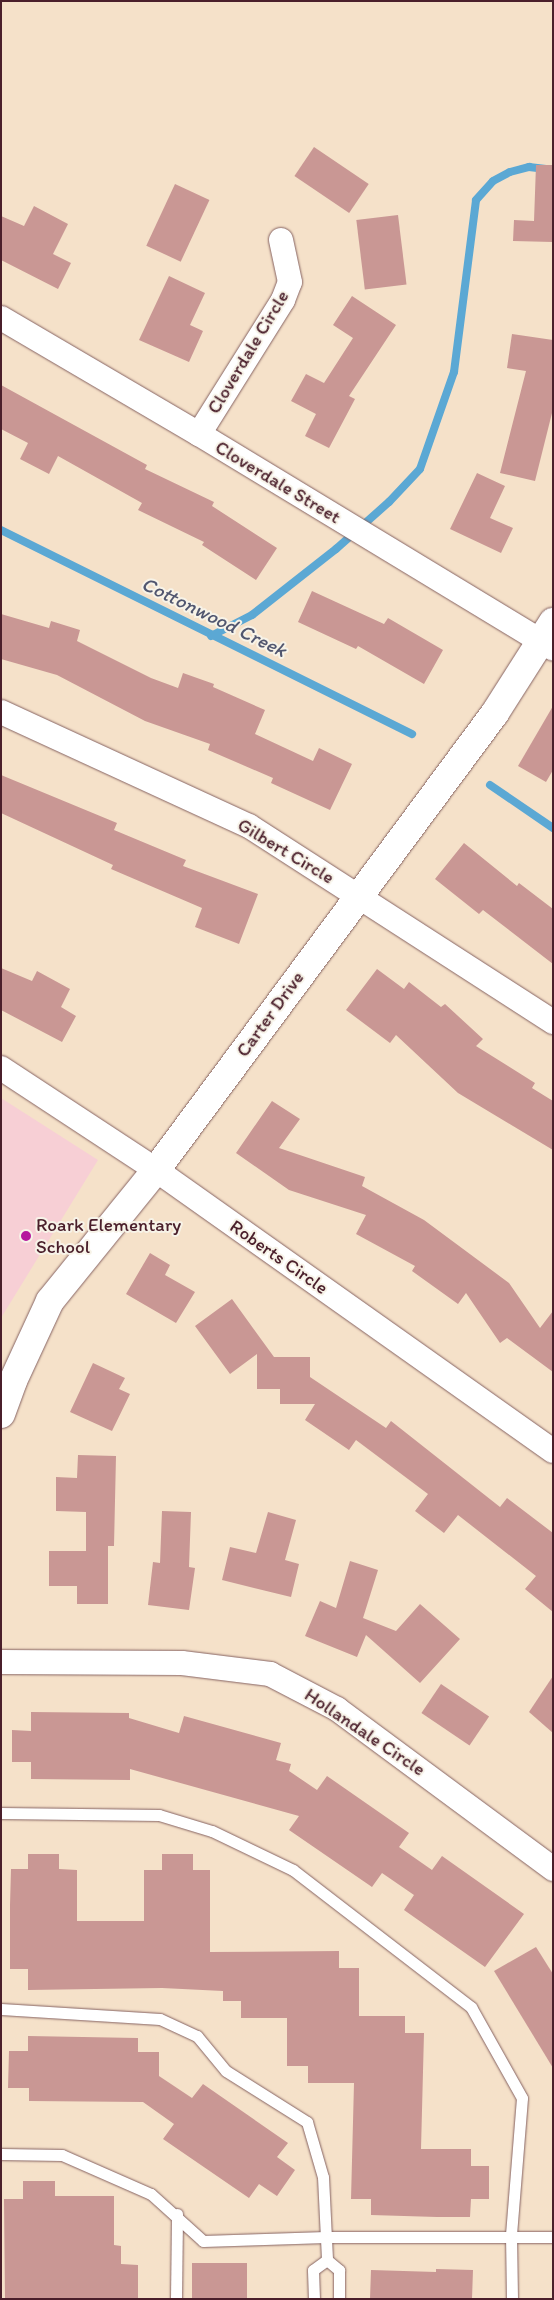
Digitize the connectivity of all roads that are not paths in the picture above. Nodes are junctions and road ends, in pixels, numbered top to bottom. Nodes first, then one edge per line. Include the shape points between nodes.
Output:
1 (281, 240) dead end
2 (1, 318) edge
3 (199, 434) junction
4 (549, 637) edge
5 (1, 712) edge
6 (357, 895) junction
7 (553, 1022) edge
8 (1, 1068) edge
9 (156, 1170) junction
10 (7, 1381) edge
11 (1, 1414) edge
12 (553, 1451) edge
13 (1, 1662) edge
14 (1, 1813) edge
15 (553, 1869) edge
16 (1, 2009) edge
17 (1, 2154) edge
18 (177, 2214) junction
19 (511, 2235) junction
20 (326, 2237) junction
21 (553, 2237) edge
22 (327, 2260) junction
23 (176, 2299) edge
24 (314, 2299) edge
25 (339, 2299) edge
26 (512, 2299) edge

1 - 3 street, Cloverdale Circle via 290,282 283,300
2 - 3 street, Cloverdale Street
3 - 4 street, Cloverdale Street via 379,544
4 - 6 street, Carter Drive
5 - 6 street, Gilbert Circle via 249,826
6 - 7 street, Gilbert Circle
6 - 9 street, Carter Drive
8 - 9 street, Roberts Circle
9 - 10 street, Carter Drive via 50,1301
9 - 12 street, Roberts Circle
10 - 11 street, Carter Drive
13 - 15 street, Hollandale Circle via 182,1663 270,1674 337,1709
14 - 19 lane via 159,1814 212,1831 293,1870 471,2007 522,2098
16 - 20 lane via 160,2019 197,2036 226,2071 307,2122 323,2177
17 - 18 lane via 62,2155 151,2194
18 - 20 lane via 203,2241
18 - 23 lane
19 - 20 lane
19 - 21 lane
19 - 26 lane
20 - 22 lane
22 - 24 lane via 314,2270
22 - 25 lane via 339,2270

